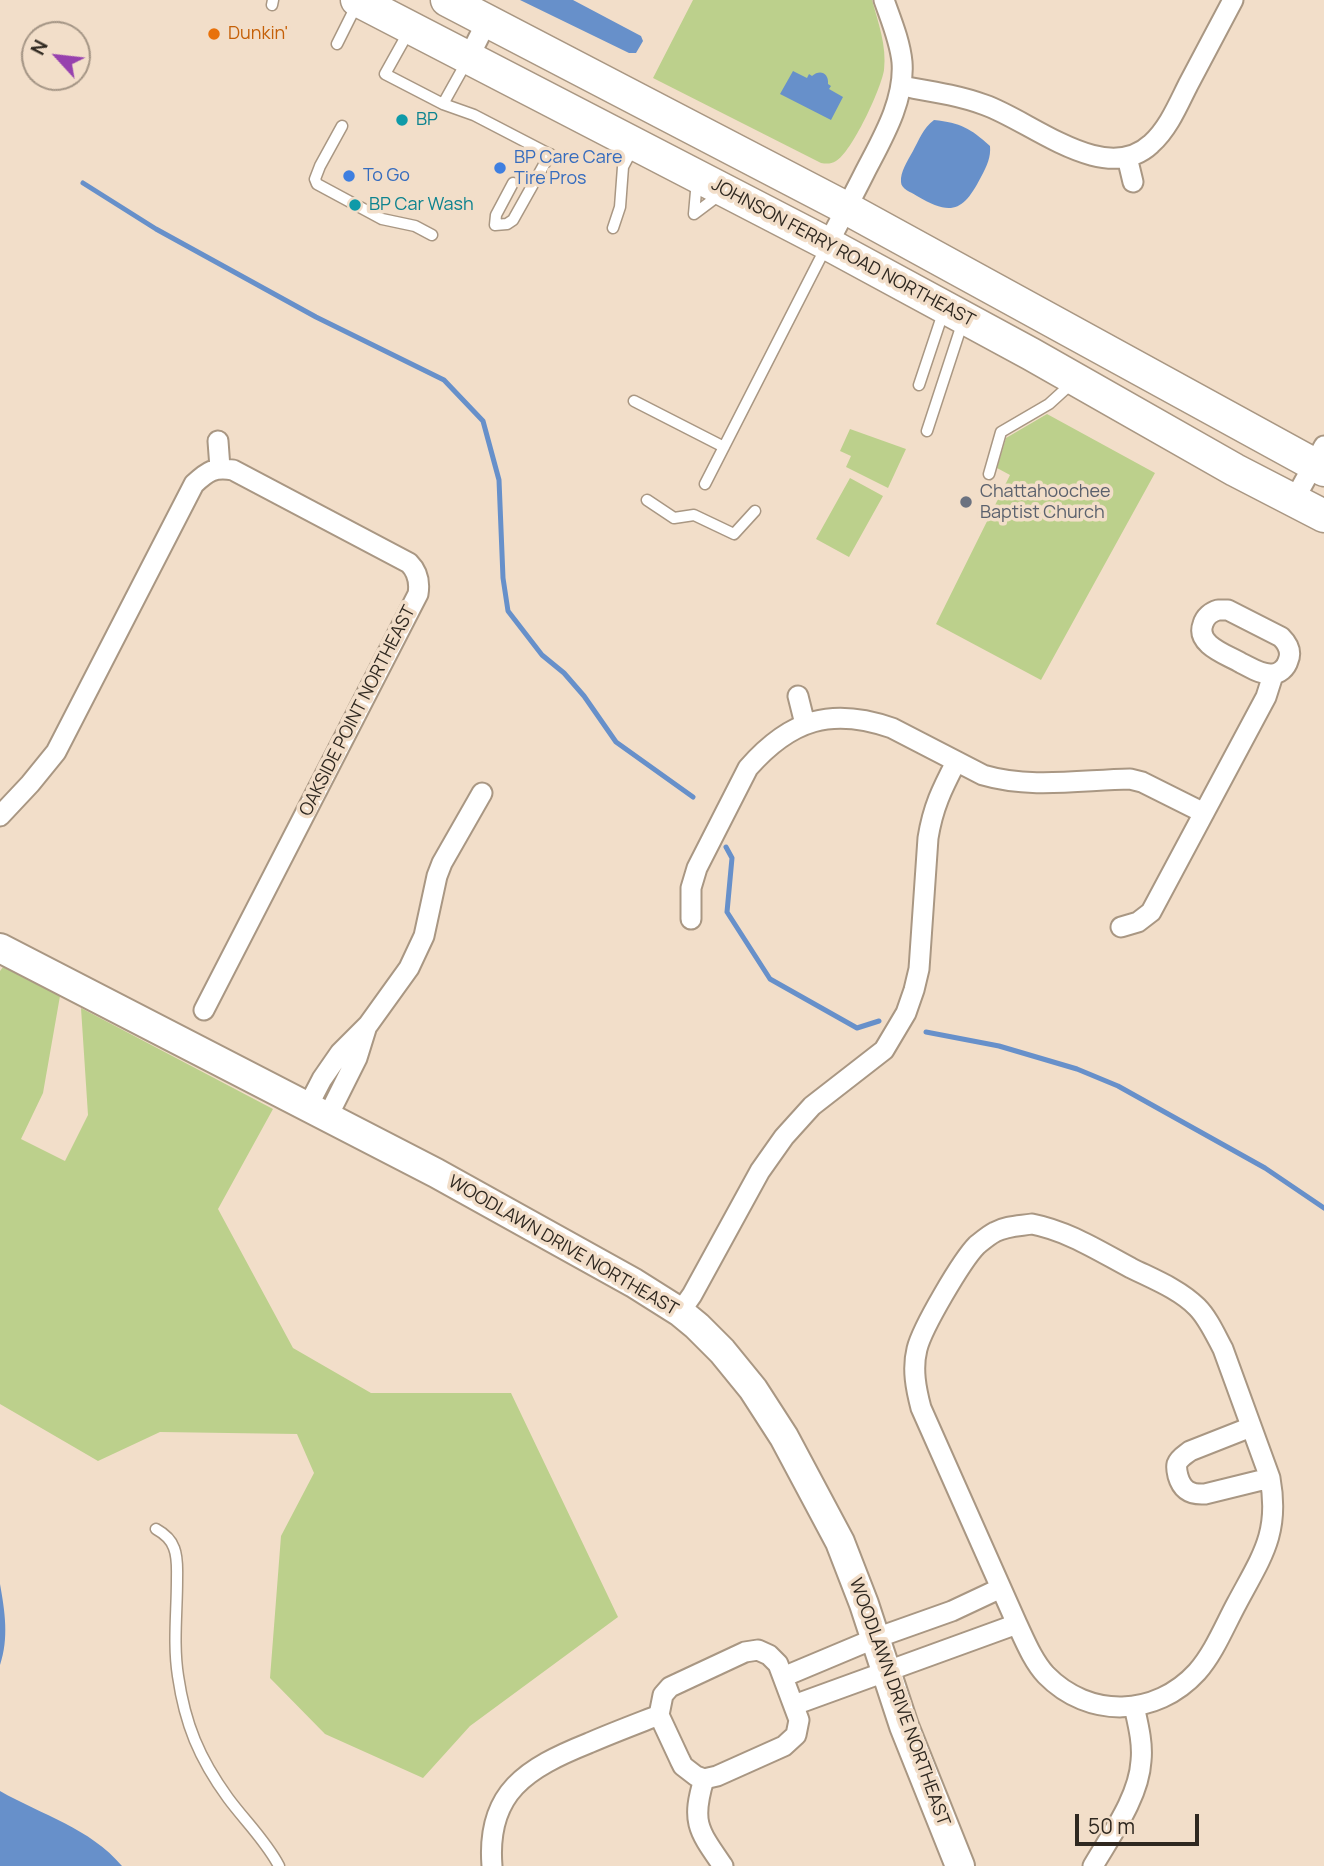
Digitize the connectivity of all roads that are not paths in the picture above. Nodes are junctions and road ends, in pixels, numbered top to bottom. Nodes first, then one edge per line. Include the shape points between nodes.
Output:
1 (358, 0) edge
2 (447, 0) edge
3 (884, 0) edge
4 (1233, 0) edge
5 (487, 21) junction
6 (411, 27) junction
7 (337, 44) dead end
8 (468, 57) junction
9 (901, 86) junction
10 (443, 104) junction
11 (342, 126) dead end
12 (635, 144) junction
13 (1127, 157) junction
14 (1133, 182) dead end
15 (513, 183) dead end
16 (846, 208) junction
17 (613, 228) dead end
18 (432, 235) dead end
19 (828, 244) junction
20 (955, 312) junction
21 (1075, 379) junction
22 (919, 385) dead end
23 (634, 401) dead end
24 (927, 431) dead end
25 (218, 441) dead end
26 (724, 447) junction
27 (1321, 460) edge
28 (219, 468) junction
29 (989, 474) dead end
30 (705, 484) dead end
31 (647, 500) dead end
32 (1294, 500) junction
33 (755, 510) dead end
34 (1324, 516) edge
35 (1273, 674) dead end
36 (798, 696) dead end
37 (805, 724) junction
38 (956, 762) junction
39 (482, 793) dead end
40 (1204, 813) junction
41 (0, 816) edge
42 (691, 919) dead end
43 (1122, 927) dead end
44 (0, 948) edge
45 (204, 1010) dead end
46 (318, 1111) junction
47 (680, 1312) junction
48 (1251, 1427) junction
49 (1270, 1478) junction
50 (156, 1529) dead end
51 (1001, 1588) junction
52 (1017, 1624) junction
53 (876, 1638) junction
54 (886, 1671) junction
55 (783, 1677) junction
56 (794, 1705) junction
57 (1134, 1706) junction
58 (659, 1714) junction
59 (704, 1779) junction
60 (279, 1866) edge
61 (492, 1866) edge
62 (723, 1866) edge
63 (960, 1866) edge
64 (1093, 1866) edge

1 - 6 main road, JOHNSON FERRY ROAD NORTHEAST
1 - 7 lane
2 - 5 main road
3 - 9 street via 898,40
4 - 13 street via 1169,122 1152,144
5 - 8 street
5 - 16 main road
6 - 8 main road, JOHNSON FERRY ROAD NORTHEAST
6 - 10 lane via 385,74
8 - 10 lane
8 - 12 main road, JOHNSON FERRY ROAD NORTHEAST
9 - 13 street via 988,106 1098,158
9 - 16 street via 885,133
10 - 15 lane via 552,155 513,220 495,225
11 - 18 lane via 320,166 317,184 382,219
12 - 17 lane via 624,167
12 - 19 main road, JOHNSON FERRY ROAD NORTHEAST
13 - 14 street
16 - 19 street
16 - 27 main road
19 - 20 main road, JOHNSON FERRY ROAD NORTHEAST
19 - 26 lane
20 - 21 main road, JOHNSON FERRY ROAD NORTHEAST
20 - 22 lane via 941,316
20 - 24 lane
21 - 29 lane via 1049,404 1001,432
21 - 32 main road, JOHNSON FERRY ROAD NORTHEAST
23 - 26 lane
25 - 28 street
26 - 30 lane
27 - 32 street
28 - 41 street via 194,484 56,752
28 - 45 street, OAKSIDE POINT NORTHEAST via 233,470 409,563 419,585
31 - 33 lane via 674,518 694,515 734,534
32 - 34 main road, JOHNSON FERRY ROAD NORTHEAST
35 - 40 street via 1266,697
36 - 37 street
37 - 38 street via 859,718 892,728
37 - 42 street via 775,742 748,768 697,868 691,888
38 - 40 street via 983,775 1019,782 1130,779
38 - 47 street via 931,818 919,968 906,1013 884,1050 812,1106 784,1137
39 - 46 street via 442,863 424,936 409,968 368,1025 357,1058
40 - 43 street via 1151,912
44 - 46 street, WOODLAWN DRIVE NORTHEAST
46 - 47 street, WOODLAWN DRIVE NORTHEAST
47 - 53 street, WOODLAWN DRIVE NORTHEAST via 722,1350 784,1437 840,1542
48 - 49 street
48 - 49 street via 1183,1456 1177,1465 1182,1486 1194,1495
48 - 51 street via 1223,1349 1197,1307 1048,1227 1022,1225 994,1233 976,1246 961,1266 925,1330 914,1368 921,1408
49 - 57 street via 1274,1497 1268,1542 1213,1648 1183,1685 1168,1696
50 - 60 lane via 173,1545 177,1558 177,1673 193,1741 212,1775
51 - 52 street
51 - 53 street
52 - 54 street
52 - 57 street via 1044,1673 1073,1696 1110,1707
53 - 54 street, WOODLAWN DRIVE NORTHEAST
53 - 55 street
54 - 56 street
54 - 63 street, WOODLAWN DRIVE NORTHEAST
55 - 56 street
55 - 58 street via 769,1655 758,1650 745,1652 670,1687
56 - 59 street via 798,1728 784,1746
57 - 64 street via 1141,1741 1140,1776
58 - 59 street via 683,1766
58 - 61 street via 562,1754 525,1776 507,1794 495,1818
59 - 62 street via 696,1812 698,1826

